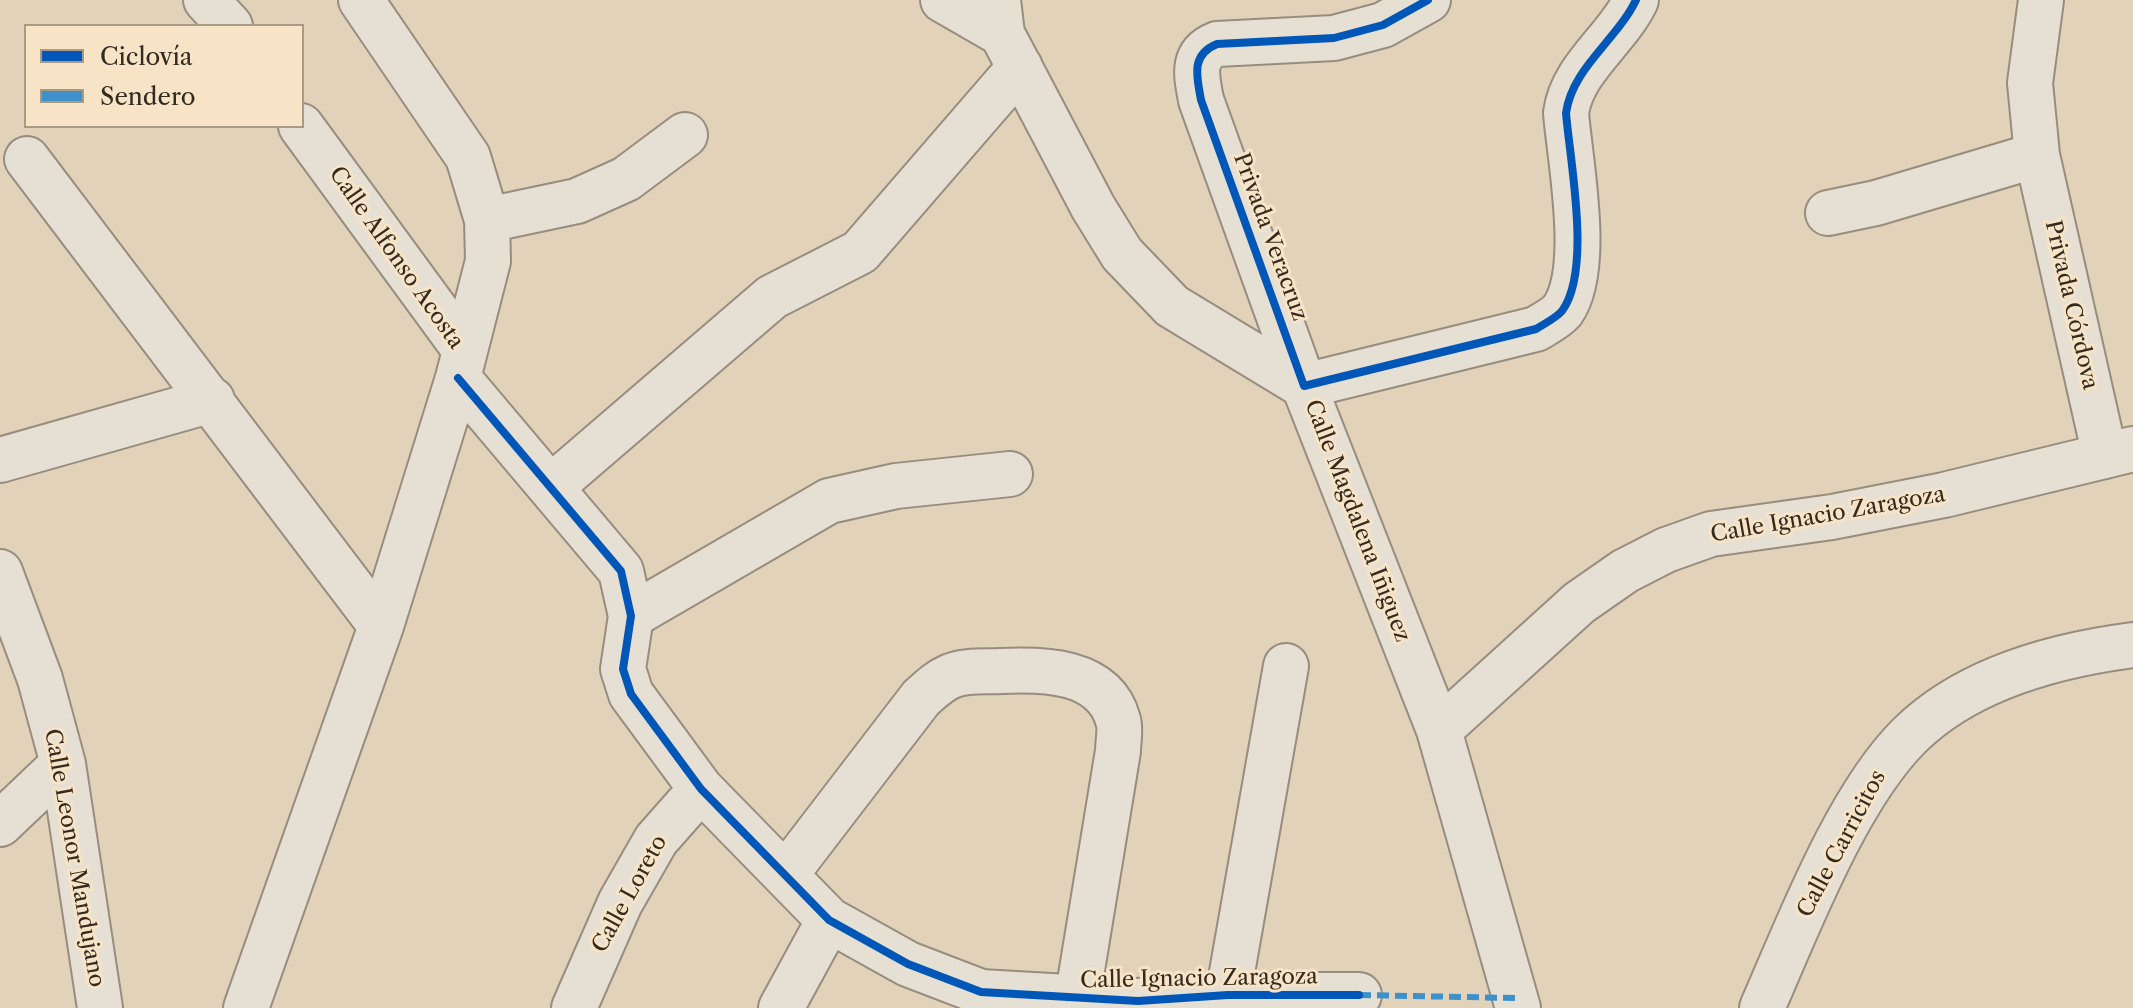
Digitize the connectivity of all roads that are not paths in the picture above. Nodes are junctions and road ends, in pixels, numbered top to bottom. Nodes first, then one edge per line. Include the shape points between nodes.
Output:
1 (206, 0) edge
2 (361, 0) edge
3 (943, 0) edge
4 (1428, 0) edge
5 (1636, 0) edge
6 (2041, 0) edge
7 (228, 24) edge
8 (1007, 34) edge
9 (302, 128) edge
10 (685, 135) dead end
11 (2037, 155) junction
12 (27, 159) dead end
13 (1828, 213) dead end
14 (487, 220) junction
15 (462, 364) junction
16 (1304, 386) junction
17 (212, 400) junction
18 (2119, 452) edge
19 (0, 460) edge
20 (1010, 474) dead end
21 (551, 487) junction
22 (0, 572) edge
23 (631, 616) junction
24 (381, 626) junction
25 (2133, 645) edge
26 (1286, 666) dead end
27 (1439, 730) junction
28 (63, 764) junction
29 (701, 789) junction
30 (0, 824) edge
31 (786, 874) junction
32 (829, 920) junction
33 (1228, 995) junction
34 (1359, 995) dead end
35 (978, 1000) edge
36 (1077, 1000) junction
37 (1137, 1005) edge
38 (100, 1008) edge
39 (246, 1008) edge
40 (574, 1008) edge
41 (781, 1008) edge
42 (1518, 1008) edge
43 (1762, 1008) edge

1 - 7 street
2 - 14 street via 468,157
3 - 8 street
4 - 16 street, Privada Veracruz via 1383,25 1334,38 1217,44 1197,62 1201,100
5 - 16 street via 1568,97 1575,278 1561,311 1536,329
6 - 11 street, Privada Córdova via 2030,83
8 - 16 street, Calle Magdalena Iñiguez via 1122,254 1172,306
8 - 21 street via 860,252 772,297
9 - 15 street, Calle Alfonso Acosta
10 - 14 street via 626,179 577,201
11 - 13 street
11 - 18 street, Privada Córdova
12 - 17 street
14 - 15 street via 488,261
15 - 21 street
15 - 24 street, Calle Alfonso Acosta
16 - 27 street, Calle Magdalena Iñiguez
17 - 19 street
17 - 24 street
18 - 27 street, Calle Ignacio Zaragoza via 1832,517 1711,534 1666,550 1579,603
20 - 23 street via 896,486 829,501
21 - 23 street via 621,571
22 - 28 street, Calle Leonor Mandujano via 40,679
23 - 29 street, Calle Ignacio Zaragoza via 623,669 631,694
24 - 39 street, Calle Alfonso Acosta
25 - 43 street, Calle Carricitos via 2093,650 2024,670 1939,711 1910,735 1860,802
26 - 33 street
27 - 42 street, Calle Magdalena Iñiguez
28 - 30 street
28 - 38 street, Calle Leonor Mandujano
29 - 31 street, Calle Ignacio Zaragoza
29 - 40 street, Calle Loreto via 656,840 620,903
31 - 32 street, Calle Ignacio Zaragoza
31 - 36 street via 935,685 964,672 1051,670 1084,681 1102,693 1119,721
32 - 35 street, Calle Ignacio Zaragoza
32 - 41 street
33 - 34 street, Calle Ignacio Zaragoza
33 - 37 street, Calle Ignacio Zaragoza
35 - 36 street, Calle Ignacio Zaragoza
36 - 37 street, Calle Ignacio Zaragoza

